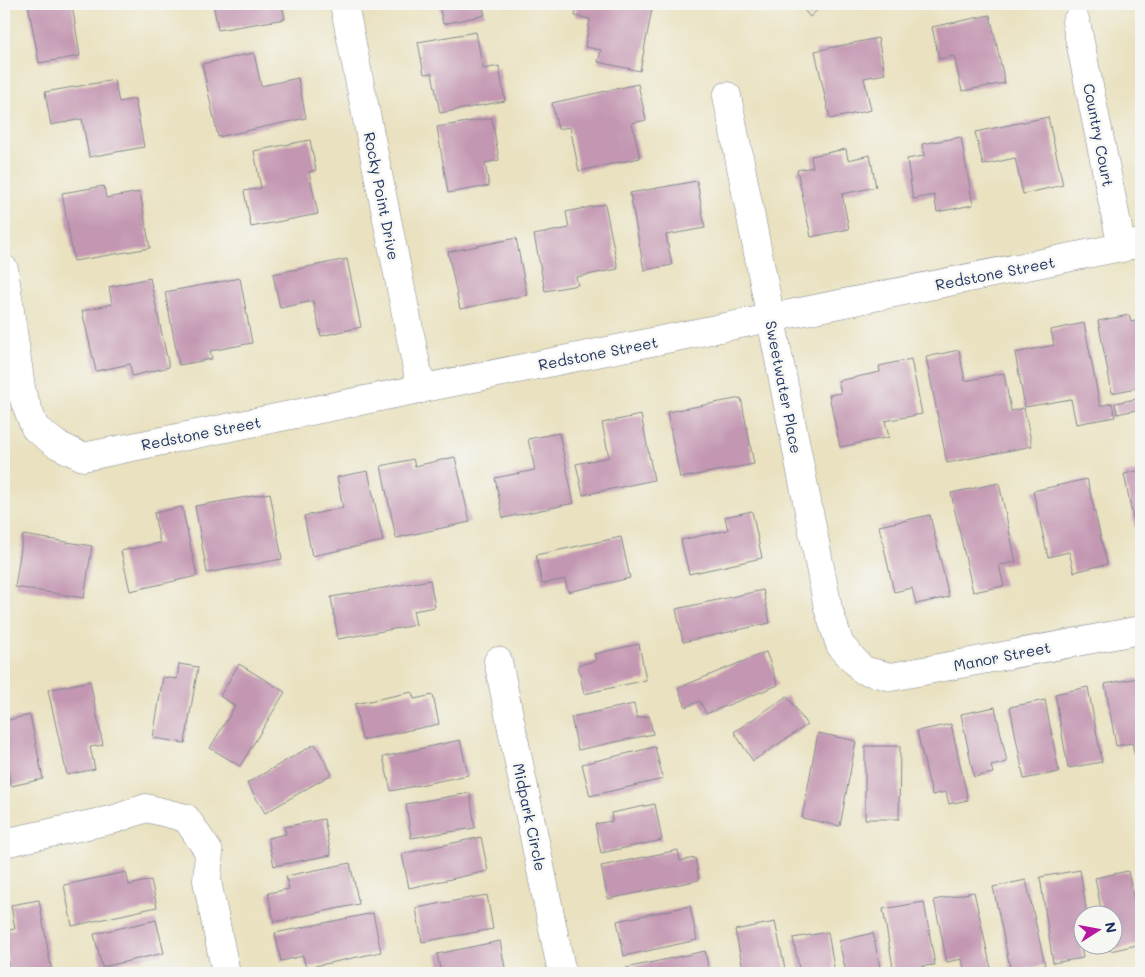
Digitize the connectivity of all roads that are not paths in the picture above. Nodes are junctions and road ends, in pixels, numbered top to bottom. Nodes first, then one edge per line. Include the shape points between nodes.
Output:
1 (344, 4) edge
2 (1076, 22) dead end
3 (727, 96) dead end
4 (1132, 245) edge
5 (4, 269) edge
6 (770, 318) junction
7 (421, 389) junction
8 (1141, 630) edge
9 (498, 661) dead end
10 (863, 670) joint
11 (4, 842) edge
12 (226, 973) edge
13 (562, 973) edge

1 - 7 street, Rocky Point Drive
2 - 4 street, Country Court
3 - 6 street, Sweetwater Place
4 - 6 street, Redstone Street
5 - 7 street, Redstone Street via 22,394 36,428 56,444 83,457
6 - 7 street, Redstone Street
6 - 10 street, Sweetwater Place via 828,608 840,645
8 - 10 street, Manor Street via 891,677
9 - 13 street, Midpark Circle
11 - 12 street via 115,819 146,808 186,818 209,852 207,882

